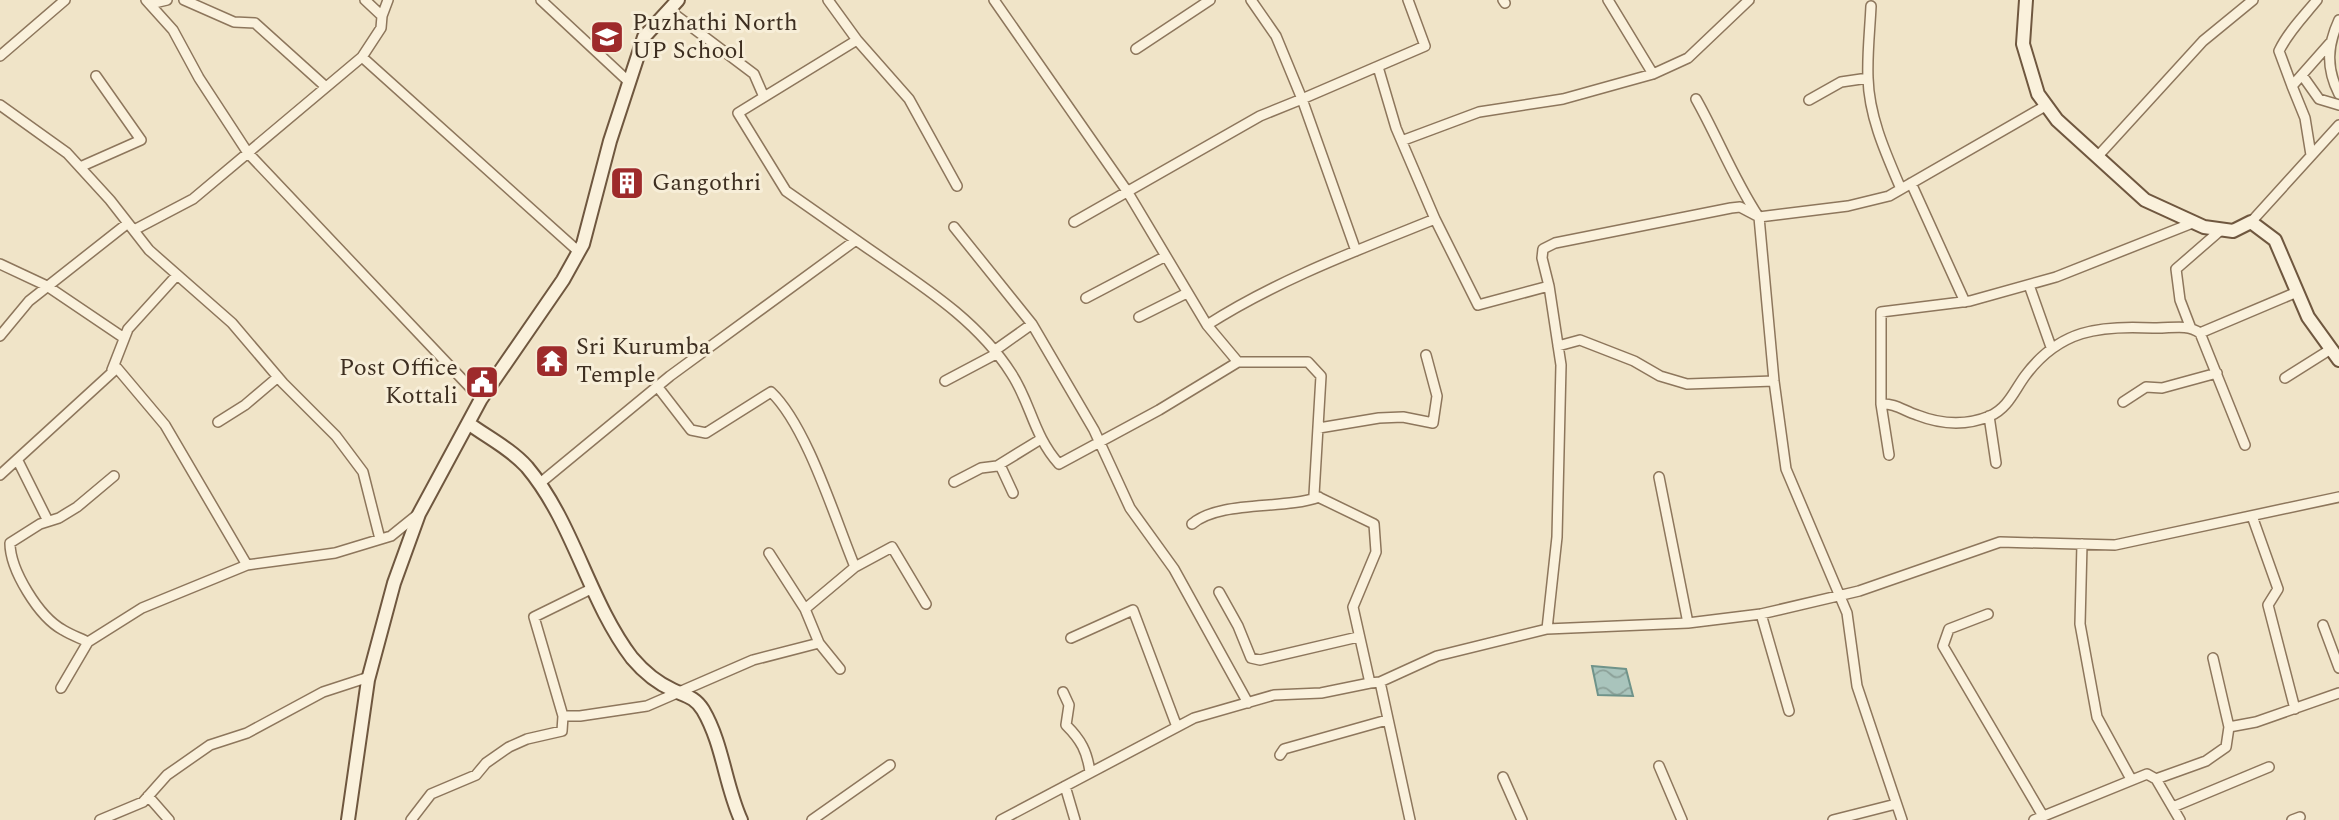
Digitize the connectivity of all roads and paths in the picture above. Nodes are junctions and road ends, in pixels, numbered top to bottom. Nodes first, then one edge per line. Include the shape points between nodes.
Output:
1 (65, 0) edge
2 (167, 0) edge
3 (184, 0) edge
4 (365, 0) edge
5 (388, 0) edge
6 (541, 0) edge
7 (828, 0) edge
8 (994, 0) edge
9 (1210, 0) edge
10 (1251, 0) edge
11 (1408, 0) edge
12 (1608, 0) edge
13 (1749, 0) edge
14 (2026, 0) edge
15 (2233, 0) edge
16 (2253, 0) edge
17 (148, 2) edge
18 (2311, 2) edge
19 (673, 5) edge
20 (1871, 6) dead end
21 (2241, 9) junction
22 (382, 16) junction
23 (2339, 20) edge
24 (857, 40) junction
25 (2330, 43) junction
26 (1136, 49) dead end
27 (0, 56) edge
28 (362, 57) junction
29 (1378, 67) junction
30 (1653, 74) junction
31 (2302, 75) junction
32 (96, 76) dead end
33 (1868, 78) junction
34 (629, 82) junction
35 (2292, 86) junction
36 (326, 87) junction
37 (2339, 94) edge
38 (764, 97) junction
39 (1302, 99) junction
40 (1696, 99) dead end
41 (1810, 100) dead end
42 (2339, 104) edge
43 (0, 105) edge
44 (2047, 106) junction
45 (2339, 125) edge
46 (1404, 140) junction
47 (248, 153) junction
48 (2311, 155) junction
49 (2098, 156) junction
50 (80, 167) junction
51 (1911, 183) junction
52 (957, 186) dead end
53 (1900, 189) junction
54 (1127, 191) junction
55 (1759, 217) junction
56 (1435, 219) junction
57 (1074, 222) dead end
58 (2195, 222) junction
59 (2251, 222) junction
60 (131, 226) junction
61 (954, 227) dead end
62 (2222, 229) junction
63 (856, 240) junction
64 (1356, 251) junction
65 (579, 252) junction
66 (1164, 257) junction
67 (0, 264) edge
68 (177, 275) junction
69 (2029, 285) junction
70 (47, 286) junction
71 (1549, 286) junction
72 (2297, 292) junction
73 (1187, 293) junction
74 (1086, 298) dead end
75 (1965, 302) junction
76 (1139, 317) dead end
77 (1032, 324) junction
78 (1207, 325) junction
79 (2190, 326) junction
80 (2200, 333) junction
81 (0, 336) edge
82 (124, 338) junction
83 (1558, 346) junction
84 (2051, 347) junction
85 (995, 352) junction
86 (2335, 354) edge
87 (1426, 355) dead end
88 (1238, 362) junction
89 (2217, 373) junction
90 (278, 377) junction
91 (2285, 378) dead end
92 (103, 381) junction
93 (945, 381) dead end
94 (1774, 381) junction
95 (657, 386) junction
96 (481, 399) junction
97 (2123, 402) dead end
98 (1881, 404) junction
99 (1989, 416) junction
100 (218, 422) dead end
101 (468, 423) junction
102 (1319, 428) junction
103 (1041, 439) junction
104 (1099, 442) junction
105 (2245, 445) dead end
106 (1889, 455) dead end
107 (18, 461) junction
108 (1996, 463) dead end
109 (1000, 465) junction
110 (0, 475) edge
111 (114, 476) dead end
112 (1660, 477) dead end
113 (954, 482) dead end
114 (539, 484) junction
115 (1013, 493) dead end
116 (1319, 497) junction
117 (2339, 497) edge
118 (419, 514) junction
119 (2252, 516) junction
120 (48, 521) junction
121 (1192, 524) dead end
122 (380, 539) junction
123 (2082, 544) junction
124 (769, 554) dead end
125 (247, 565) junction
126 (855, 567) junction
127 (593, 588) junction
128 (1219, 592) dead end
129 (1840, 596) junction
130 (926, 604) dead end
131 (805, 609) junction
132 (1761, 614) junction
133 (1988, 614) dead end
134 (1688, 623) junction
135 (2323, 625) dead end
136 (1546, 629) junction
137 (1358, 637) junction
138 (1071, 638) dead end
139 (88, 642) junction
140 (819, 643) junction
141 (2213, 658) dead end
142 (840, 668) dead end
143 (2339, 668) edge
144 (369, 677) junction
145 (1375, 683) junction
146 (61, 688) dead end
147 (678, 692) junction
148 (1063, 692) dead end
149 (2339, 693) edge
150 (1248, 703) junction
151 (2295, 709) junction
152 (1789, 711) dead end
153 (563, 716) junction
154 (1387, 720) junction
155 (1177, 727) junction
156 (2229, 727) junction
157 (1279, 755) dead end
158 (890, 765) dead end
159 (1659, 766) dead end
160 (2269, 767) dead end
161 (1090, 772) junction
162 (1503, 777) dead end
163 (2131, 779) junction
164 (2156, 779) junction
165 (1065, 786) junction
166 (148, 796) junction
167 (1896, 804) junction
168 (2173, 807) junction
169 (2039, 818) edge
170 (100, 820) edge
171 (169, 820) edge
172 (348, 820) edge
173 (411, 820) edge
174 (741, 820) edge
175 (812, 820) edge
176 (1001, 820) edge
177 (1075, 820) edge
178 (1410, 820) edge
179 (1522, 820) edge
180 (1682, 820) edge
181 (1833, 820) edge
182 (1902, 820) edge
183 (2180, 820) edge

1 - 27 street
2 - 17 street
3 - 36 street via 234,22 255,23
4 - 22 street
5 - 22 street
6 - 34 street
7 - 24 street
8 - 54 street
9 - 26 street
10 - 39 street via 1276,36
11 - 29 street via 1425,46
12 - 30 street
13 - 30 street via 1688,58
14 - 44 main road via 2023,44 2038,94
15 - 21 street
16 - 21 street
17 - 47 street via 173,30
18 - 35 street via 2279,51
19 - 34 main road via 644,37
19 - 38 street via 754,74
20 - 33 street
21 - 49 street via 2203,41
22 - 28 street via 382,28
23 - 25 street
24 - 38 street
24 - 52 street via 909,99
25 - 31 street
25 - 37 street via 2329,65
28 - 36 street
28 - 65 street
29 - 39 street
29 - 46 street via 1396,128
30 - 46 street via 1563,99 1479,112
31 - 35 street
31 - 42 street via 2319,99
32 - 50 street via 141,139
33 - 41 street via 1841,82
33 - 53 street via 1881,140
34 - 65 main road
35 - 48 street via 2305,118
36 - 47 street
38 - 63 street via 738,113 786,191
39 - 54 street via 1260,116
39 - 64 street
40 - 55 street via 1738,186
43 - 50 street
44 - 49 main road
44 - 51 street
45 - 48 street
46 - 56 street
47 - 60 street via 193,199
47 - 96 street
48 - 59 street
49 - 58 main road via 2145,200
50 - 60 street
51 - 53 street
51 - 75 street
53 - 55 street via 1848,206
54 - 57 street
54 - 66 street
55 - 71 street via 1731,208 1555,243 1543,249
55 - 94 street
56 - 64 street
56 - 71 street via 1478,305
58 - 62 main road
58 - 69 street via 2103,261
59 - 62 main road via 2233,231
59 - 72 main road via 2275,240
60 - 68 street
60 - 70 street
61 - 77 street
62 - 79 street via 2176,268 2180,300
63 - 85 street via 974,326
63 - 95 street
64 - 78 street via 1233,308
65 - 96 main road
66 - 73 street
66 - 74 street
67 - 70 street
68 - 82 street
68 - 90 street via 232,323
69 - 75 street
69 - 84 street
70 - 81 street
70 - 82 street
71 - 83 street
72 - 80 street
72 - 86 main road via 2308,317
73 - 76 street
73 - 78 street
75 - 98 street via 1881,312
77 - 85 street
77 - 104 street
78 - 88 street
79 - 80 street
79 - 84 street via 2093,331
80 - 89 street
82 - 92 street via 116,365
83 - 94 street via 1580,340 1687,384
83 - 136 street via 1558,537
84 - 99 street via 2004,408
85 - 93 street
85 - 103 street via 1013,375
86 - 91 street
87 - 102 street via 1437,396 1433,422 1379,418
88 - 102 street via 1308,362 1321,376
88 - 104 street
89 - 97 street via 2162,388 2146,387
89 - 105 street
90 - 100 street
90 - 122 street via 336,436 363,472
92 - 107 street via 49,427
92 - 125 street via 117,368 165,425
94 - 129 street via 1786,469
95 - 114 street
95 - 126 street via 691,430 706,433 771,392 782,402
96 - 101 main road
98 - 99 street via 1943,424
98 - 106 street
99 - 108 street
101 - 114 main road via 512,453
101 - 118 main road
102 - 116 street via 1314,495
103 - 104 street via 1059,464
103 - 109 street
104 - 150 street via 1130,508 1174,569
107 - 110 street
107 - 120 street
109 - 113 street via 981,468
109 - 115 street
111 - 120 street via 77,507
112 - 134 street
114 - 127 main road
116 - 121 street via 1230,509
116 - 137 street via 1374,524 1376,552 1353,607
117 - 119 street
118 - 122 street
118 - 144 main road via 394,583
119 - 123 street via 2116,545
119 - 151 street via 2278,589 2267,605
120 - 139 street via 10,543 10,557 32,599 60,629
122 - 125 street via 335,553
123 - 129 street via 2000,542
123 - 163 street via 2080,624 2096,717
124 - 131 street
125 - 139 street via 142,608
126 - 130 street via 892,547
126 - 131 street
127 - 147 main road via 632,657 649,676
127 - 153 street via 534,617
128 - 137 street via 1251,658 1260,660
129 - 132 street
129 - 167 street via 1847,613 1857,686
131 - 140 street
132 - 134 street
132 - 152 street
133 - 169 street via 1949,629 1943,646
134 - 136 street
135 - 143 street
136 - 145 street via 1437,656
137 - 145 street
138 - 155 street via 1132,610
139 - 146 street
140 - 142 street
140 - 147 street via 753,660
141 - 156 street
144 - 166 street via 323,692 247,733 210,745 167,775
144 - 172 main road
145 - 150 street via 1321,693 1274,695
145 - 154 street
147 - 153 street via 647,706
147 - 174 main road via 691,696 702,708
148 - 161 street via 1069,705 1066,725 1081,740
149 - 151 street
150 - 155 street
151 - 156 street
153 - 173 street via 562,731 509,747 476,775 431,794
154 - 157 street via 1284,749
154 - 178 street
155 - 161 street
156 - 164 street via 2226,747 2218,754
158 - 175 street
159 - 180 street
160 - 168 street
161 - 165 street
162 - 179 street
163 - 164 street via 2147,774
163 - 169 street
164 - 168 street
165 - 176 street
165 - 177 street
166 - 170 street
166 - 171 street
167 - 181 street
167 - 182 street
168 - 183 street

